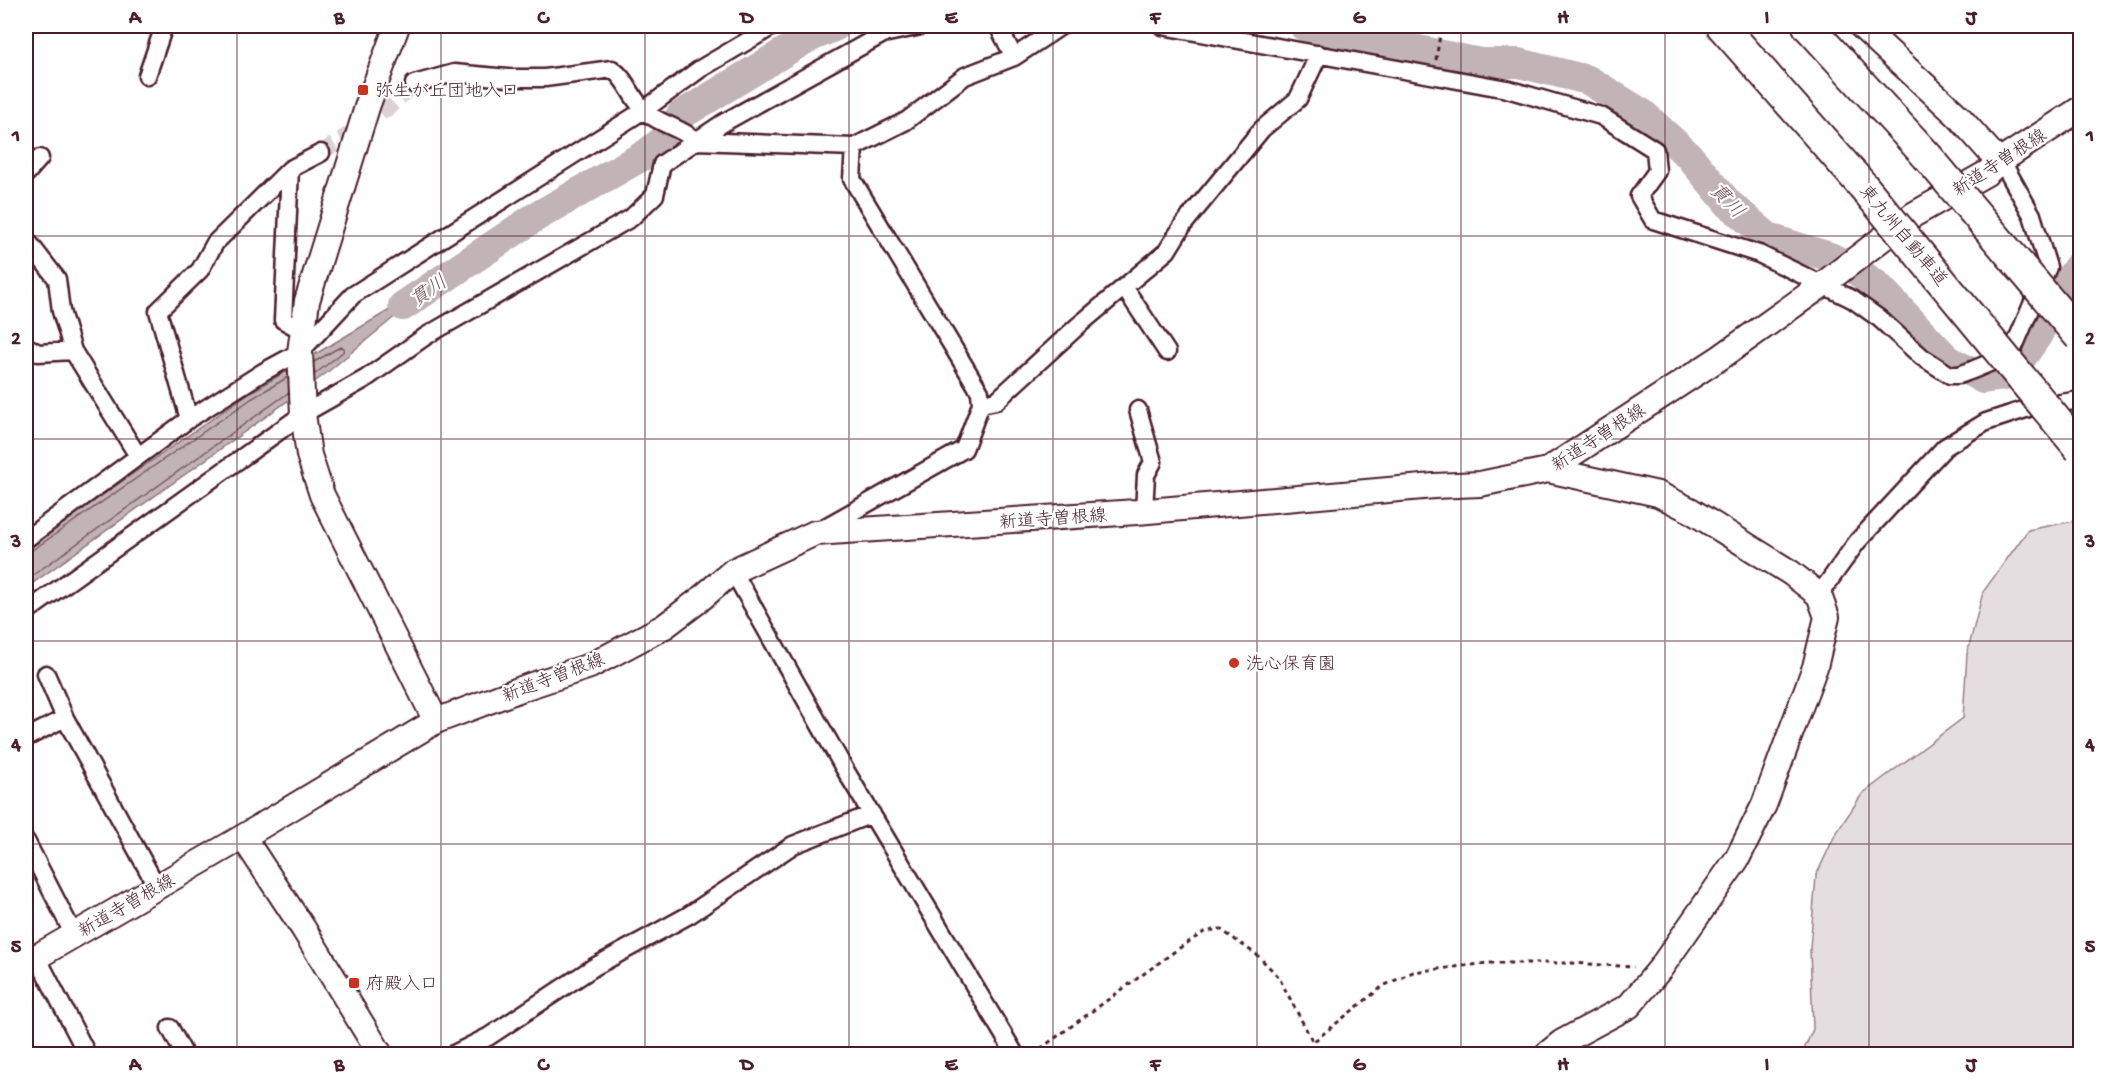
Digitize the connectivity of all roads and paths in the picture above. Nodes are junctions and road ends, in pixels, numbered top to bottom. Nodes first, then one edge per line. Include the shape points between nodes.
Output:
1 (164, 26) edge
2 (397, 26) edge
3 (773, 26) edge
4 (921, 26) edge
5 (998, 26) edge
6 (1061, 26) edge
7 (1162, 26) edge
8 (1722, 26) edge
9 (1808, 26) edge
10 (1861, 26) edge
11 (1213, 28) edge
12 (756, 30) edge
13 (1440, 35) dead end
14 (1319, 54) junction
15 (1014, 57) junction
16 (1435, 63) dead end
17 (147, 76) dead end
18 (414, 84) tunnel mouth
19 (2080, 109) edge
20 (647, 113) junction
21 (692, 137) junction
22 (854, 147) junction
23 (321, 153) tunnel mouth
24 (40, 158) dead end
25 (1999, 162) junction
26 (290, 169) junction
27 (26, 174) edge
28 (26, 239) edge
29 (1823, 284) junction
30 (1124, 287) junction
31 (2080, 337) edge
32 (301, 341) junction
33 (26, 346) edge
34 (73, 351) junction
35 (1167, 352) dead end
36 (2080, 400) edge
37 (981, 404) junction
38 (1138, 410) dead end
39 (303, 414) junction
40 (189, 419) junction
41 (2080, 449) edge
42 (138, 456) junction
43 (1548, 470) junction
44 (1144, 512) junction
45 (32, 529) edge
46 (815, 533) junction
47 (26, 539) edge
48 (733, 571) junction
49 (1819, 595) junction
50 (26, 612) edge
51 (46, 674) dead end
52 (65, 718) junction
53 (436, 721) junction
54 (26, 738) edge
55 (872, 814) junction
56 (243, 837) junction
57 (26, 841) edge
58 (157, 887) junction
59 (74, 935) junction
60 (31, 960) edge
61 (1660, 969) junction
62 (170, 1028) dead end
63 (87, 1054) edge
64 (184, 1054) edge
65 (380, 1054) edge
66 (454, 1054) edge
67 (1015, 1054) edge
68 (1033, 1054) edge
69 (1546, 1054) edge

1 - 17 street
2 - 32 main road via 335,206 307,301
3 - 12 street
4 - 21 street via 883,34
5 - 15 street
6 - 15 street
7 - 11 street
8 - 41 highway, 東九州自動車道, bridge via 1863,186
9 - 31 highway, bridge via 1927,156
10 - 25 main road via 1958,116
11 - 14 street
12 - 20 street
13 - 16 path
14 - 29 street via 1507,89 1601,116 1655,150 1657,171 1639,196 1653,220 1760,254
14 - 30 street via 1298,99 1262,129 1183,225 1167,251
15 - 22 street via 965,76 906,121
18 - 20 street via 454,73 545,78 612,69 621,75
19 - 25 main road, 新道寺曽根線
20 - 21 street
20 - 32 street via 353,295
21 - 22 street
21 - 39 street via 662,165 655,195 631,218 426,336 365,379
22 - 37 street via 852,179 980,392
23 - 26 street
24 - 27 street
25 - 29 main road, 新道寺曽根線 via 1987,173 1913,215
25 - 29 street via 2032,215 2048,267 2011,354 1950,375 1922,357 1880,319
26 - 32 street via 282,320
26 - 40 street via 215,243 200,270 158,311
28 - 34 street via 57,279 61,311
29 - 43 main road, 新道寺曽根線
30 - 35 street
30 - 37 street via 996,401
32 - 39 main road
32 - 40 street via 262,372
33 - 34 street via 38,353
34 - 42 street
36 - 49 street via 2029,408 1986,422 1945,447 1857,542
37 - 46 street via 964,449
38 - 44 street via 1153,462 1146,475
39 - 50 street
39 - 53 main road via 309,455 322,495
40 - 42 street
42 - 45 street
43 - 44 main road, 新道寺曽根線 via 1480,484
43 - 49 main road via 1658,494 1781,567
44 - 46 main road, 新道寺曽根線
45 - 47 street
46 - 48 main road, 新道寺曽根線
48 - 53 main road, 新道寺曽根線 via 665,626 590,666
48 - 55 street
49 - 61 main road via 1827,617 1823,638 1764,806 1737,859
51 - 52 street
52 - 54 street
52 - 58 street
53 - 56 main road, 新道寺曽根線
55 - 66 street via 793,845 689,915
55 - 67 street
56 - 58 main road, 新道寺曽根線
56 - 65 main road
57 - 59 street
58 - 59 main road, 新道寺曽根線
59 - 60 main road, 新道寺曽根線
60 - 63 street
61 - 68 path via 1488,963 1413,972 1383,986 1313,1042 1278,976 1257,955 1220,929 1204,932 1178,949
61 - 69 main road via 1629,1006
62 - 64 street

